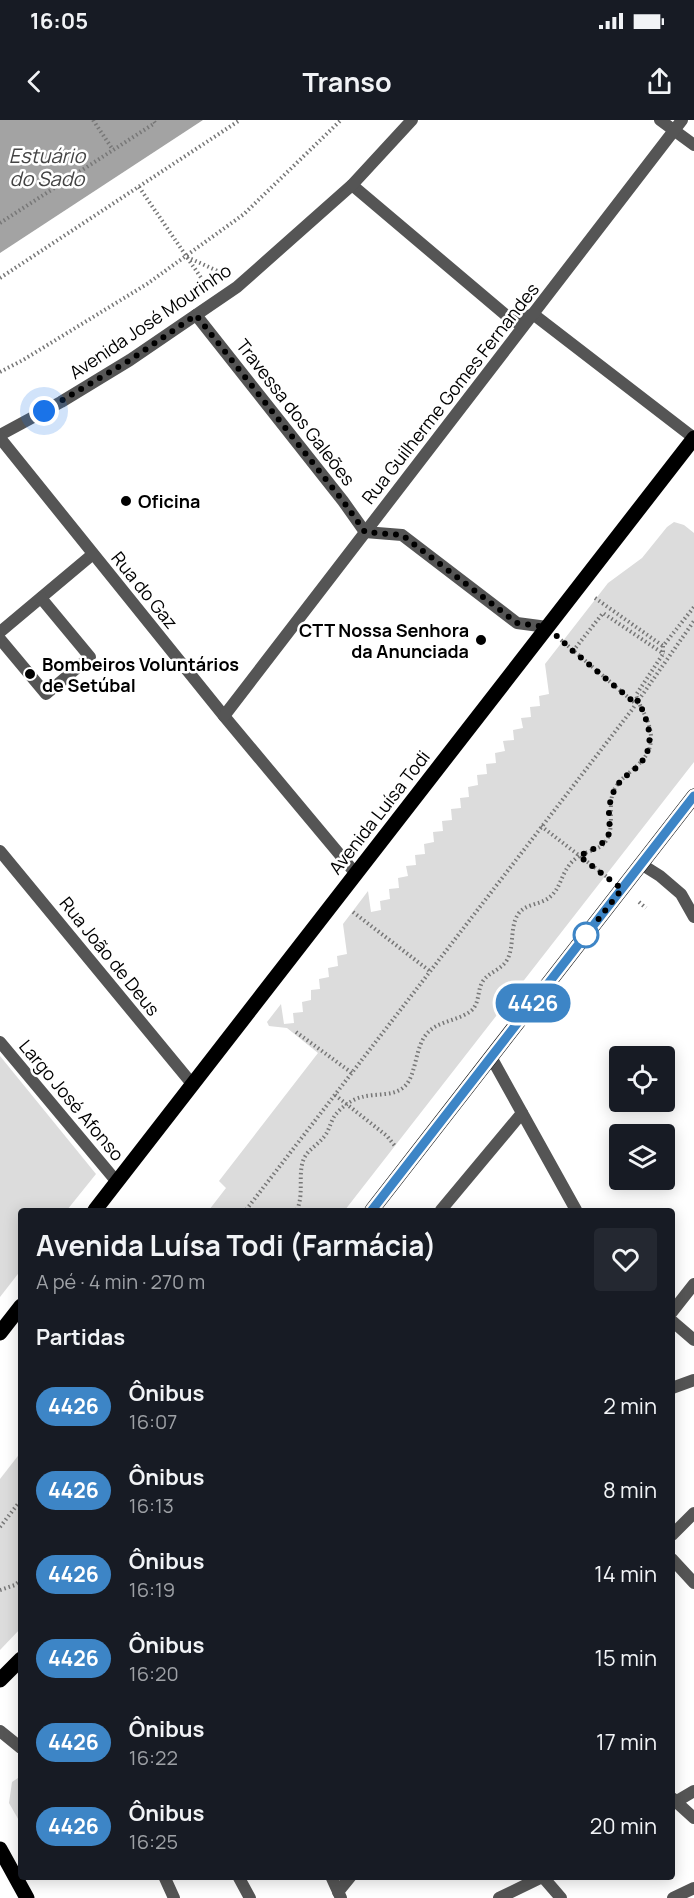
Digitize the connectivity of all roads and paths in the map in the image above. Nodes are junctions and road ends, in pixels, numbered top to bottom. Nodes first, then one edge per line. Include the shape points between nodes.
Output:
1 (93, 120) edge
2 (240, 120) edge
3 (341, 120) edge
4 (412, 120) edge
5 (660, 120) edge
6 (156, 121) edge
7 (678, 125) edge
8 (694, 146) edge
9 (113, 150) junction
10 (352, 185) junction
11 (138, 187) junction
12 (0, 224) edge
13 (186, 257) junction
14 (231, 277) dead end
15 (0, 278) edge
16 (227, 294) junction
17 (196, 315) junction
18 (532, 315) junction
19 (0, 372) edge
20 (0, 436) edge
21 (694, 438) edge
22 (365, 532) junction
23 (93, 554) junction
24 (579, 587) junction
25 (41, 598) junction
26 (694, 607) edge
27 (694, 621) edge
28 (547, 627) junction
29 (0, 633) edge
30 (663, 646) junction
31 (573, 651) junction
32 (666, 656) junction
33 (637, 702) junction
34 (224, 716) junction
35 (694, 796) edge
36 (541, 826) junction
37 (0, 851) edge
38 (579, 856) junction
39 (641, 864) junction
40 (356, 874) junction
41 (622, 889) junction
42 (336, 899) junction
43 (694, 916) edge
44 (431, 972) junction
45 (296, 1032) dead end
46 (0, 1042) edge
47 (491, 1057) junction
48 (352, 1073) junction
49 (192, 1085) junction
50 (335, 1095) junction
51 (347, 1104) junction
52 (522, 1113) junction
53 (409, 1162) junction
54 (117, 1182) junction
55 (97, 1208) edge
56 (248, 1208) edge
57 (298, 1208) edge
58 (374, 1208) edge
59 (443, 1208) edge
60 (575, 1208) edge
61 (694, 1284) edge
62 (675, 1307) edge
63 (18, 1310) edge
64 (675, 1324) edge
65 (0, 1333) edge
66 (694, 1340) edge
67 (694, 1380) edge
68 (675, 1387) edge
69 (18, 1504) edge
70 (694, 1513) edge
71 (0, 1527) edge
72 (675, 1532) edge
73 (675, 1562) edge
74 (18, 1581) edge
75 (694, 1583) edge
76 (0, 1590) edge
77 (18, 1662) edge
78 (0, 1680) edge
79 (0, 1731) edge
80 (18, 1746) edge
81 (694, 1791) edge
82 (675, 1800) edge
83 (675, 1803) edge
84 (694, 1818) edge
85 (0, 1849) edge
86 (166, 1880) edge
87 (240, 1880) edge
88 (333, 1880) edge
89 (348, 1880) edge
90 (537, 1880) edge
91 (546, 1880) edge
92 (694, 1888) edge
93 (339, 1895) edge
94 (27, 1898) edge
95 (174, 1898) edge
96 (250, 1898) edge
97 (499, 1898) edge
98 (561, 1898) edge
99 (673, 1898) edge

1 - 9 path
2 - 11 path
3 - 13 path via 244,214
4 - 10 street, Avenida José Mourinho
5 - 7 street
6 - 9 path
7 - 8 street
7 - 18 street, Rua Guilherme Gomes Fernandes
9 - 12 path
10 - 16 street, Avenida José Mourinho
10 - 18 street via 514,322
11 - 13 path
11 - 15 path
13 - 14 path
13 - 16 path via 210,291 220,284
13 - 19 path
16 - 17 street, Avenida José Mourinho
17 - 20 street, Avenida José Mourinho via 130,360
17 - 22 street, Travessa dos Galeões
18 - 21 street
18 - 22 street, Rua Guilherme Gomes Fernandes
20 - 23 street, Rua do Gaz
21 - 24 main road, Avenida Luísa Todi
22 - 28 street via 402,535 517,623
22 - 34 street, Rua Guilherme Gomes Fernandes
23 - 25 street
23 - 34 street, Rua do Gaz
24 - 28 main road, Avenida Luísa Todi
24 - 30 path
25 - 29 street
25 - 29 street via 90,657 46,694
26 - 30 path
27 - 32 path
28 - 31 path
28 - 40 main road, Avenida Luísa Todi
30 - 32 path
31 - 32 path via 603,613
31 - 33 path
32 - 33 path
33 - 36 path
33 - 38 path via 649,725 647,755 615,789 606,842
34 - 40 street, Rua do Gaz
35 - 39 main road
36 - 38 path
36 - 44 path
37 - 49 street, Rua João de Deus
38 - 41 path
38 - 51 path via 561,875 550,898 520,912 506,962 481,984 473,1009 439,1024 425,1036 411,1078 404,1087
39 - 41 main road
39 - 43 street via 681,894
40 - 42 main road, Avenida Luísa Todi
41 - 47 main road
42 - 44 path
42 - 49 main road, Avenida Luísa Todi
44 - 48 path
45 - 48 path
46 - 54 street, Largo José Afonso
47 - 52 street
47 - 53 main road
48 - 50 path
49 - 54 main road, Avenida Luísa Todi
50 - 51 path
50 - 56 path
51 - 53 path via 387,1136
51 - 57 path via 302,1162
52 - 59 street
52 - 60 street
53 - 58 main road
54 - 55 main road, Avenida Luísa Todi
61 - 62 street
63 - 65 main road
64 - 66 street
67 - 68 street
69 - 71 path
70 - 72 street
73 - 75 street
74 - 76 path
77 - 78 main road
79 - 80 street
81 - 82 street
83 - 84 street
85 - 94 main road
86 - 95 street
87 - 96 street
88 - 93 street
89 - 93 street
90 - 97 street
91 - 98 street
92 - 99 street

